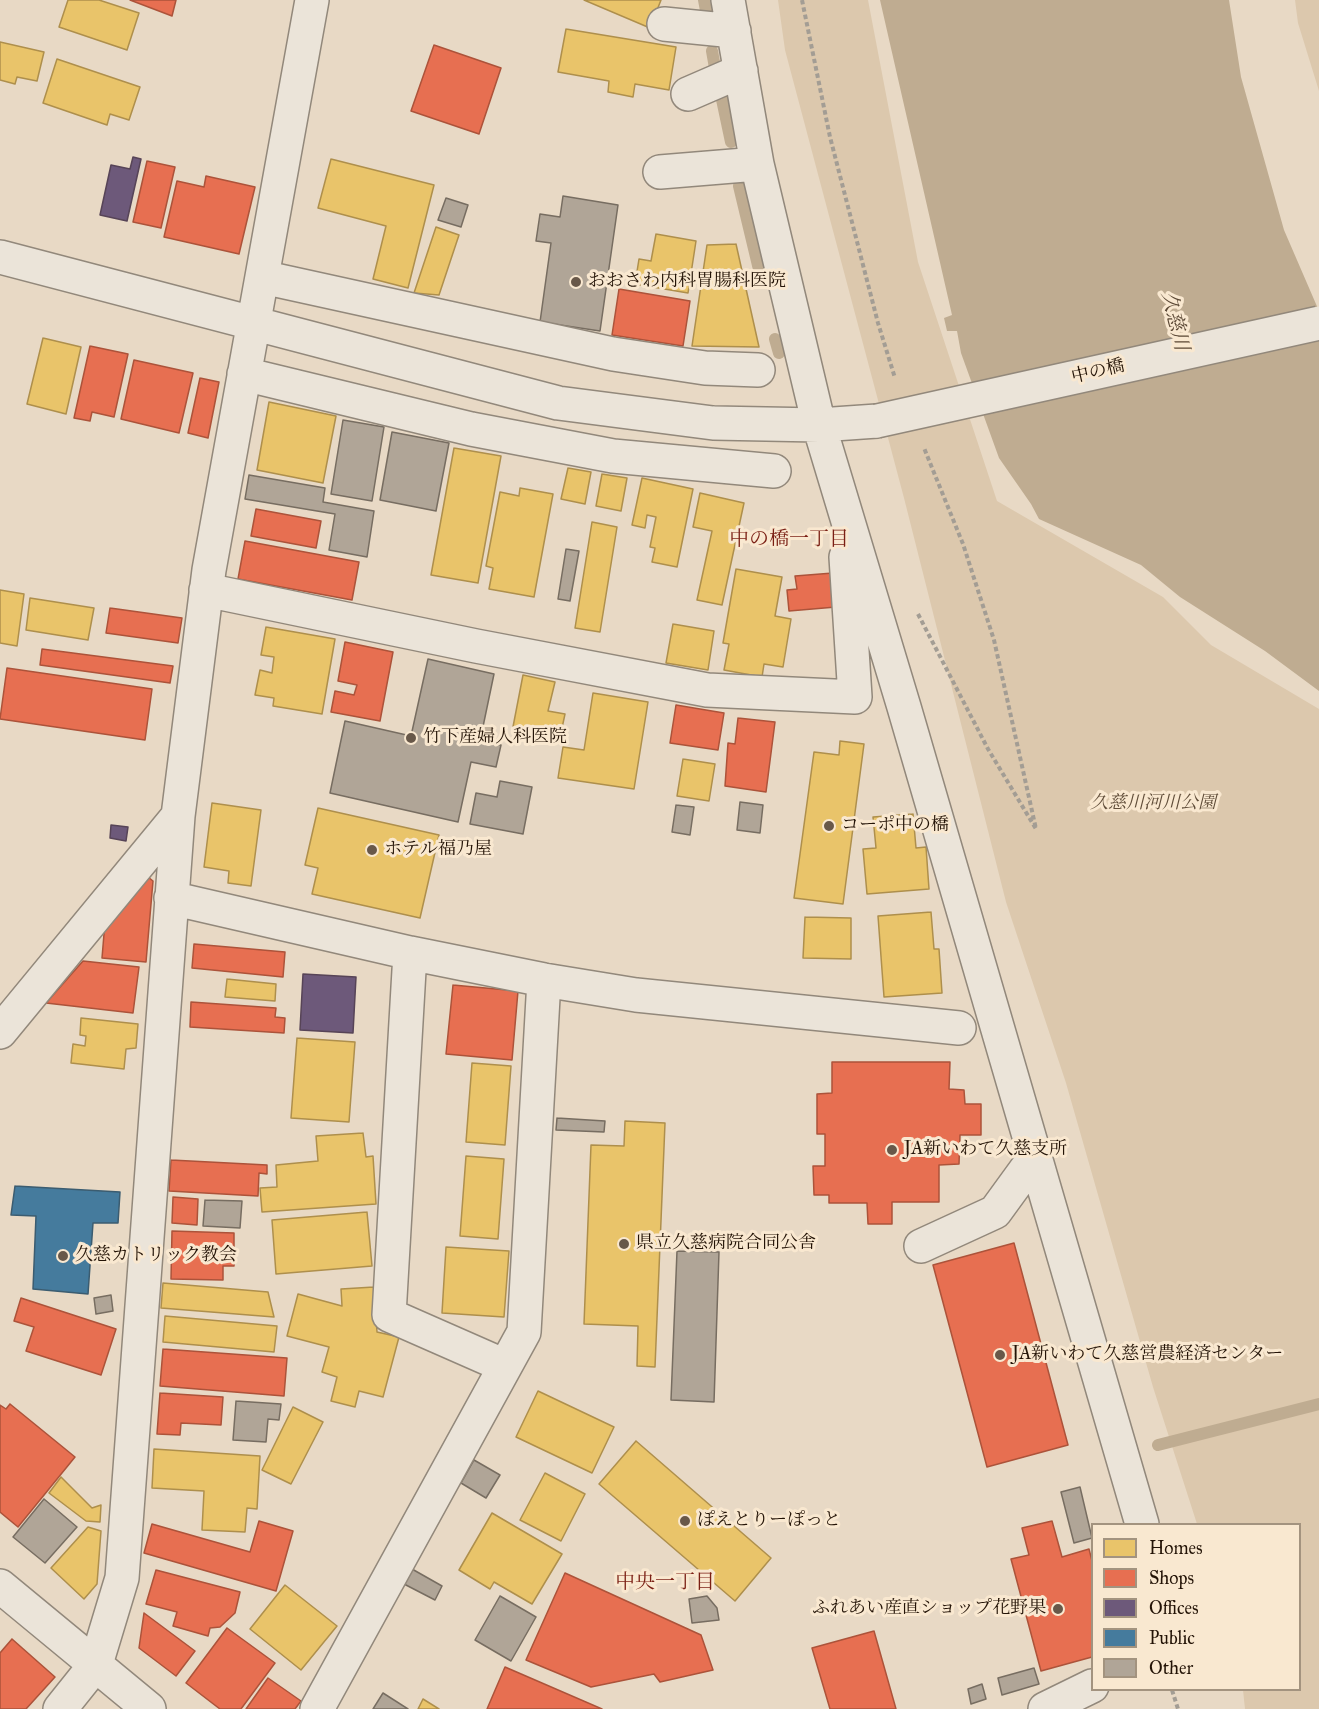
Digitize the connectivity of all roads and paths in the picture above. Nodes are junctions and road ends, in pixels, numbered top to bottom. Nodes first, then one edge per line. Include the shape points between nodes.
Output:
1 (312, 0) edge
2 (802, 0) edge
3 (731, 16) edge
4 (664, 24) dead end
5 (741, 71) junction
6 (688, 94) dead end
7 (757, 164) junction
8 (660, 172) dead end
9 (0, 257) edge
10 (262, 277) junction
11 (1319, 323) edge
12 (254, 325) junction
13 (758, 370) dead end
14 (244, 374) junction
15 (896, 380) dead end
16 (819, 425) junction
17 (922, 444) dead end
18 (774, 471) dead end
19 (838, 488) junction
20 (206, 590) junction
21 (871, 596) junction
22 (178, 816) junction
23 (171, 898) junction
24 (410, 953) junction
25 (544, 980) junction
26 (959, 1028) dead end
27 (0, 1032) edge
28 (1035, 1157) junction
29 (921, 1246) dead end
30 (505, 1366) junction
31 (1143, 1523) edge
32 (0, 1586) edge
33 (96, 1664) junction
34 (1091, 1686) edge
35 (1173, 1691) edge
36 (60, 1709) edge
37 (149, 1709) edge
38 (316, 1709) edge
39 (1046, 1709) edge
40 (1178, 1709) edge

1 - 10 street
2 - 15 path via 830,137
3 - 4 street
3 - 5 street
5 - 6 street
5 - 7 street
7 - 8 street
7 - 16 street
9 - 12 street, 中の橋
10 - 12 street
10 - 13 street via 613,354 705,368
11 - 16 street, 中の橋, bridge via 877,421
12 - 14 street
12 - 16 street, 中の橋 via 558,403 713,423
14 - 18 street via 471,429 613,456
14 - 20 street
16 - 19 street
17 - 21 path via 963,544 994,640 1036,829 988,749 924,622 901,589
19 - 20 street via 855,697 707,690
19 - 21 street
20 - 22 street
21 - 28 street
22 - 23 street
22 - 27 street
23 - 24 street
23 - 33 street via 122,1578
24 - 25 street
24 - 30 street via 389,1315
25 - 26 street via 636,995
25 - 30 street via 524,1332
28 - 29 street via 995,1212
28 - 31 street
30 - 38 street
32 - 33 street
33 - 36 street
33 - 37 street
34 - 39 street
35 - 40 path

